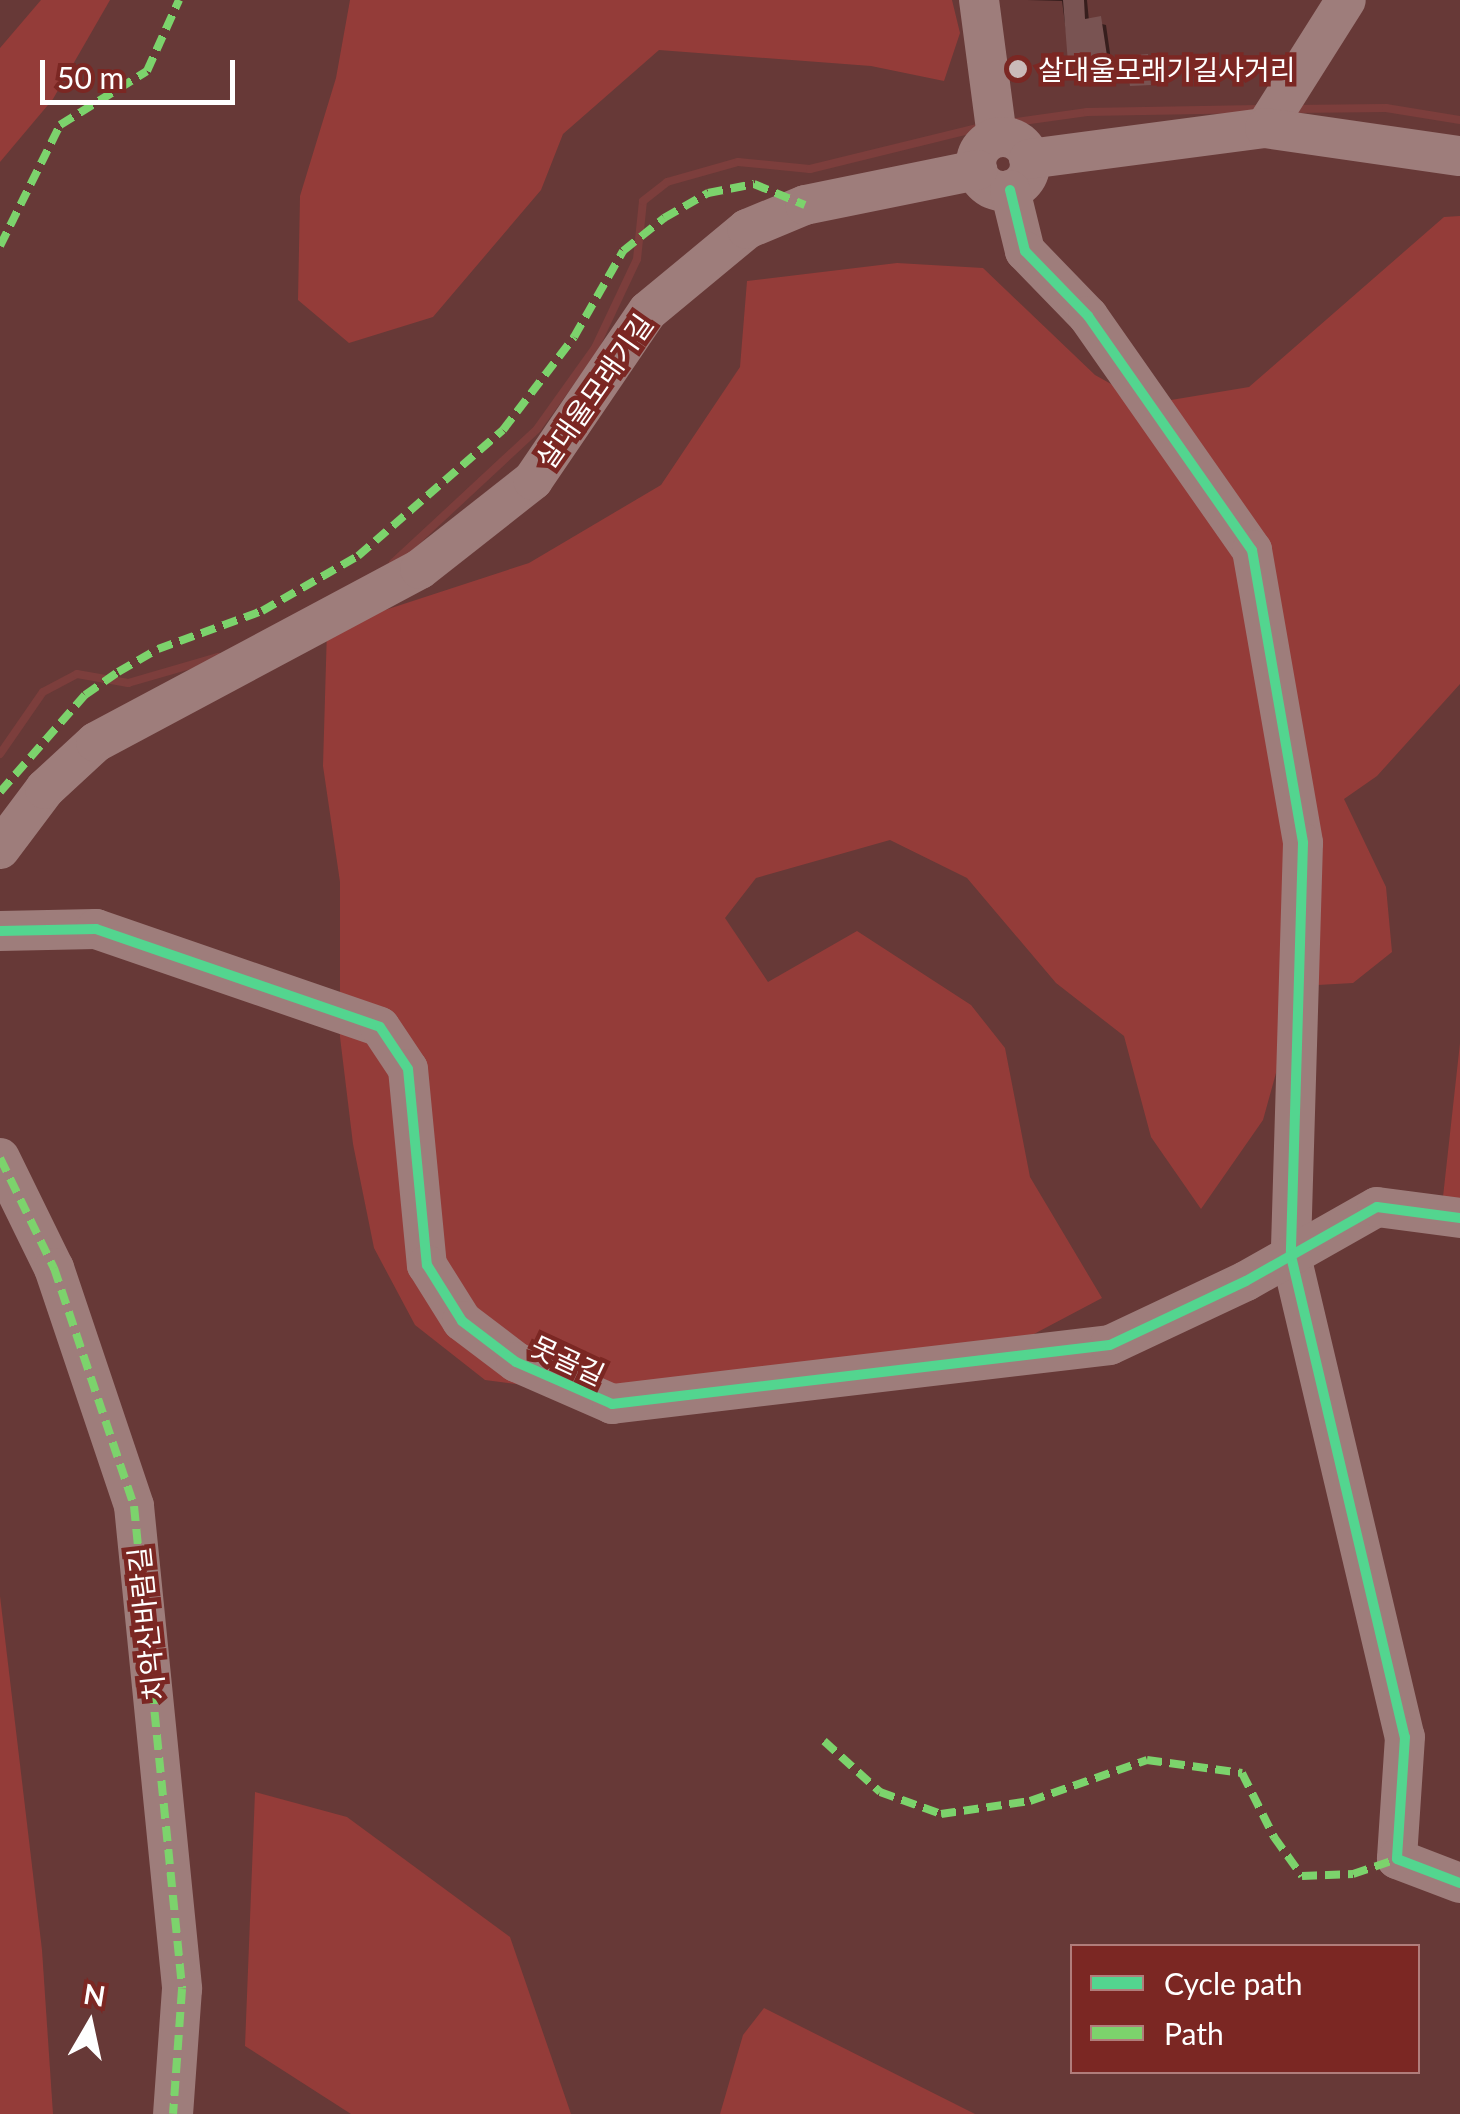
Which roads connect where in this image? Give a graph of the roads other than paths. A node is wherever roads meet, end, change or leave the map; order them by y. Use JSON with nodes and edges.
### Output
{"nodes":[{"id":1,"x":979,"y":0,"type":"edge"},
{"id":2,"x":1346,"y":0,"type":"edge"},
{"id":3,"x":1275,"y":112,"type":"junction"},
{"id":4,"x":1000,"y":146,"type":"junction"},
{"id":5,"x":1460,"y":156,"type":"edge"},
{"id":6,"x":0,"y":850,"type":"edge"},
{"id":7,"x":0,"y":931,"type":"edge"},
{"id":8,"x":0,"y":1158,"type":"edge"},
{"id":9,"x":1460,"y":1218,"type":"edge"},
{"id":10,"x":1291,"y":1256,"type":"junction"},
{"id":11,"x":1460,"y":1883,"type":"edge"},
{"id":12,"x":173,"y":2114,"type":"edge"}],
"edges":[{"from":1,"to":4,"type":"street"},
{"from":2,"to":3,"type":"street"},
{"from":3,"to":4,"type":"street","name":"살대울모래기길"},
{"from":3,"to":5,"type":"street","name":"살대울모래기길"},
{"from":4,"to":6,"type":"street","name":"살대울모래기길"},
{"from":4,"to":10,"type":"street"},
{"from":7,"to":10,"type":"street","name":"못골길"},
{"from":8,"to":12,"type":"street","name":"치악산바람길"},
{"from":9,"to":10,"type":"street","name":"못골길"},
{"from":10,"to":11,"type":"street"}]}
